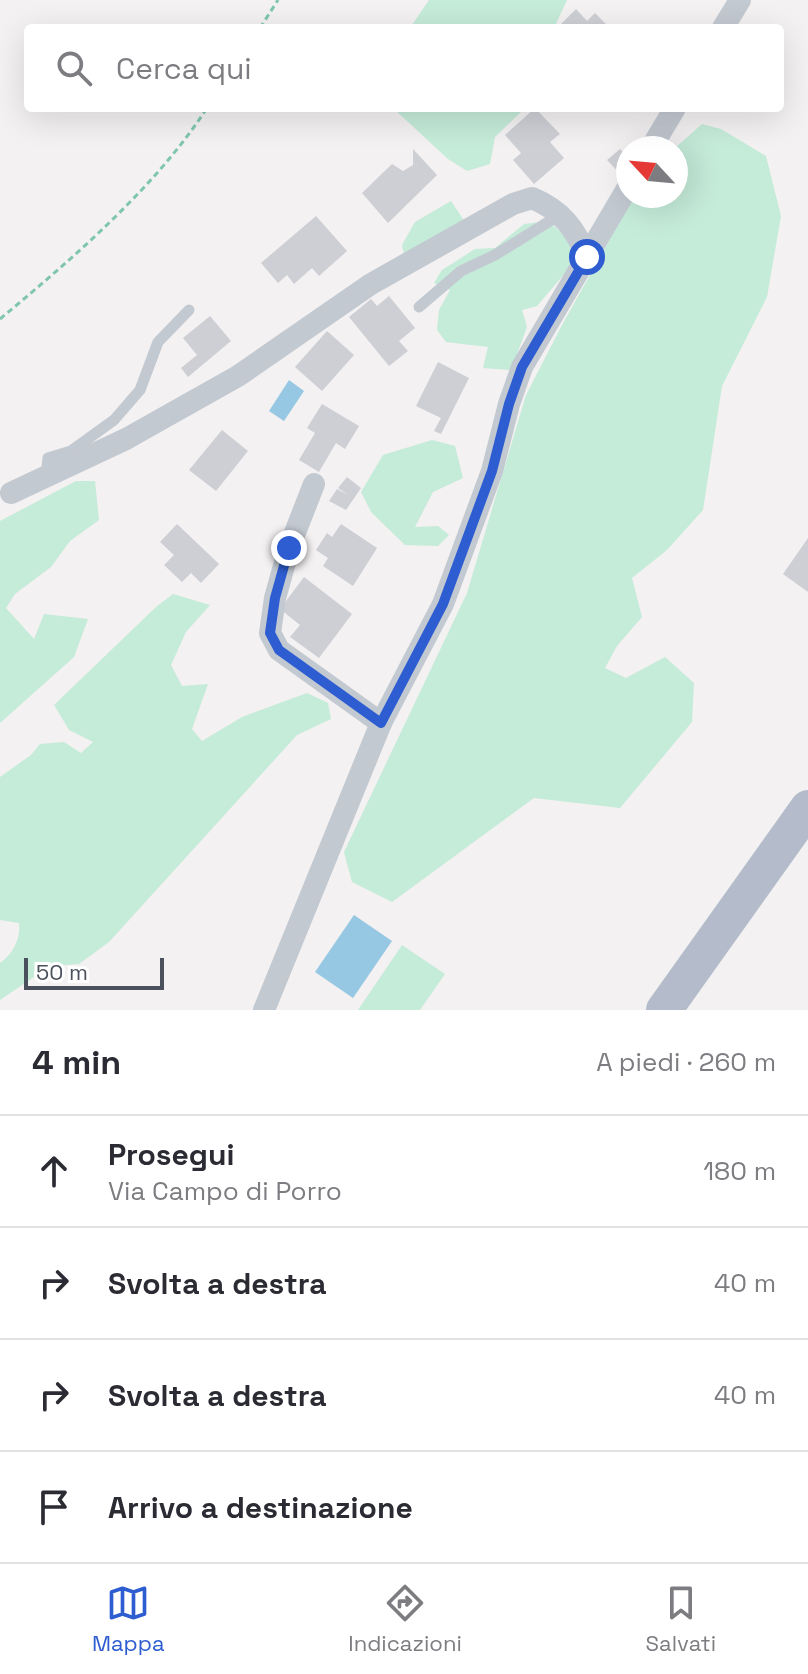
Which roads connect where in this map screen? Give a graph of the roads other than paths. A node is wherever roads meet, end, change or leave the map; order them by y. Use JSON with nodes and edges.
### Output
{"nodes":[{"id":1,"x":740,"y":0,"type":"edge"},
{"id":2,"x":725,"y":24,"type":"edge"},
{"id":3,"x":673,"y":112,"type":"edge"},
{"id":4,"x":658,"y":136,"type":"edge"},
{"id":5,"x":616,"y":207,"type":"edge"},
{"id":6,"x":561,"y":214,"type":"junction"},
{"id":7,"x":587,"y":257,"type":"junction"},
{"id":8,"x":419,"y":307,"type":"dead end"},
{"id":9,"x":189,"y":310,"type":"dead end"},
{"id":10,"x":46,"y":476,"type":"junction"},
{"id":11,"x":314,"y":484,"type":"dead end"},
{"id":12,"x":11,"y":493,"type":"dead end"},
{"id":13,"x":381,"y":723,"type":"junction"},
{"id":14,"x":808,"y":808,"type":"edge"},
{"id":15,"x":264,"y":1010,"type":"edge"},
{"id":16,"x":664,"y":1010,"type":"edge"}],
"edges":[{"from":1,"to":2,"type":"street"},
{"from":3,"to":4,"type":"street"},
{"from":5,"to":7,"type":"street"},
{"from":6,"to":7,"type":"street"},
{"from":6,"to":8,"type":"lane"},
{"from":6,"to":10,"type":"street"},
{"from":7,"to":13,"type":"street"},
{"from":9,"to":10,"type":"lane"},
{"from":10,"to":12,"type":"street"},
{"from":11,"to":13,"type":"street"},
{"from":13,"to":15,"type":"street"},
{"from":14,"to":16,"type":"main road"}]}
